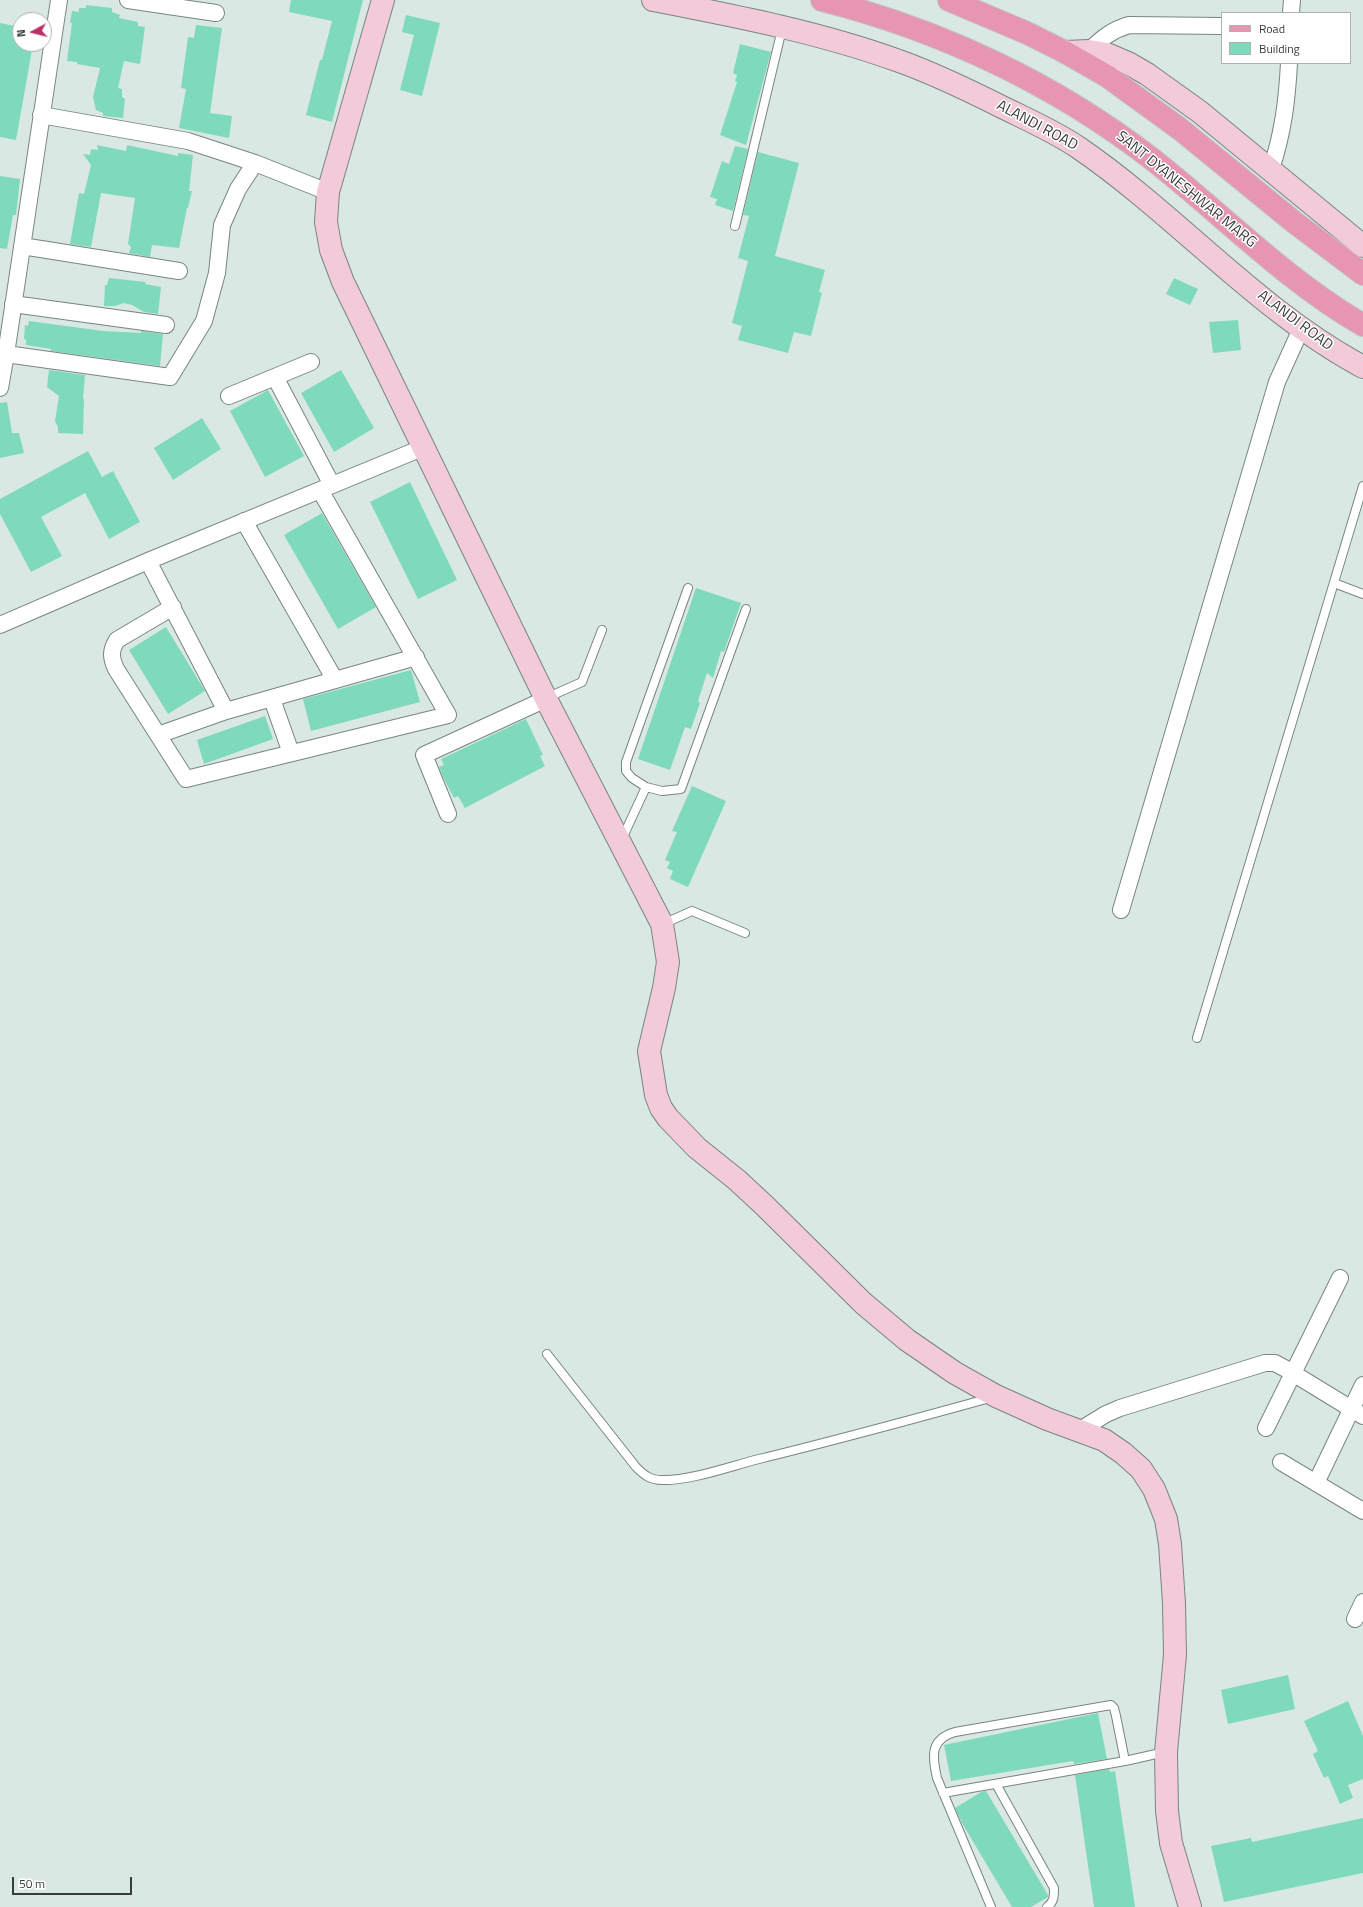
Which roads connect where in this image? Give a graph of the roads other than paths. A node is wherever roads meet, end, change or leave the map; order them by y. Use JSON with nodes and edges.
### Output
{"nodes":[{"id":1,"x":59,"y":0,"type":"edge"},
{"id":2,"x":128,"y":0,"type":"edge"},
{"id":3,"x":383,"y":0,"type":"edge"},
{"id":4,"x":653,"y":0,"type":"edge"},
{"id":5,"x":822,"y":0,"type":"edge"},
{"id":6,"x":949,"y":0,"type":"edge"},
{"id":7,"x":1292,"y":0,"type":"edge"},
{"id":8,"x":1292,"y":12,"type":"edge"},
{"id":9,"x":216,"y":13,"type":"dead end"},
{"id":10,"x":1221,"y":26,"type":"edge"},
{"id":11,"x":782,"y":27,"type":"junction"},
{"id":12,"x":1089,"y":51,"type":"junction"},
{"id":13,"x":1065,"y":52,"type":"junction"},
{"id":14,"x":1289,"y":64,"type":"edge"},
{"id":15,"x":41,"y":115,"type":"junction"},
{"id":16,"x":256,"y":163,"type":"junction"},
{"id":17,"x":1271,"y":169,"type":"junction"},
{"id":18,"x":328,"y":192,"type":"junction"},
{"id":19,"x":734,"y":226,"type":"dead end"},
{"id":20,"x":22,"y":246,"type":"junction"},
{"id":21,"x":1363,"y":246,"type":"edge"},
{"id":22,"x":179,"y":271,"type":"dead end"},
{"id":23,"x":1363,"y":274,"type":"edge"},
{"id":24,"x":14,"y":304,"type":"junction"},
{"id":25,"x":166,"y":325,"type":"dead end"},
{"id":26,"x":1363,"y":325,"type":"edge"},
{"id":27,"x":1301,"y":329,"type":"junction"},
{"id":28,"x":6,"y":354,"type":"junction"},
{"id":29,"x":310,"y":362,"type":"dead end"},
{"id":30,"x":1363,"y":367,"type":"edge"},
{"id":31,"x":275,"y":377,"type":"junction"},
{"id":32,"x":0,"y":388,"type":"edge"},
{"id":33,"x":229,"y":396,"type":"dead end"},
{"id":34,"x":422,"y":448,"type":"junction"},
{"id":35,"x":1363,"y":486,"type":"edge"},
{"id":36,"x":326,"y":487,"type":"junction"},
{"id":37,"x":244,"y":521,"type":"junction"},
{"id":38,"x":148,"y":561,"type":"junction"},
{"id":39,"x":1334,"y":583,"type":"junction"},
{"id":40,"x":688,"y":588,"type":"dead end"},
{"id":41,"x":1363,"y":594,"type":"edge"},
{"id":42,"x":173,"y":607,"type":"junction"},
{"id":43,"x":746,"y":609,"type":"dead end"},
{"id":44,"x":0,"y":624,"type":"edge"},
{"id":45,"x":602,"y":630,"type":"dead end"},
{"id":46,"x":416,"y":656,"type":"junction"},
{"id":47,"x":335,"y":680,"type":"junction"},
{"id":48,"x":546,"y":698,"type":"junction"},
{"id":49,"x":272,"y":699,"type":"junction"},
{"id":50,"x":226,"y":711,"type":"junction"},
{"id":51,"x":158,"y":735,"type":"junction"},
{"id":52,"x":291,"y":753,"type":"junction"},
{"id":53,"x":646,"y":787,"type":"junction"},
{"id":54,"x":448,"y":814,"type":"dead end"},
{"id":55,"x":620,"y":845,"type":"junction"},
{"id":56,"x":1121,"y":910,"type":"dead end"},
{"id":57,"x":662,"y":924,"type":"junction"},
{"id":58,"x":745,"y":933,"type":"dead end"},
{"id":59,"x":1197,"y":1038,"type":"dead end"},
{"id":60,"x":1340,"y":1278,"type":"dead end"},
{"id":61,"x":547,"y":1354,"type":"dead end"},
{"id":62,"x":1293,"y":1373,"type":"junction"},
{"id":63,"x":1363,"y":1385,"type":"edge"},
{"id":64,"x":996,"y":1396,"type":"junction"},
{"id":65,"x":1357,"y":1413,"type":"edge"},
{"id":66,"x":1266,"y":1428,"type":"dead end"},
{"id":67,"x":1080,"y":1430,"type":"junction"},
{"id":68,"x":1281,"y":1462,"type":"dead end"},
{"id":69,"x":1316,"y":1483,"type":"junction"},
{"id":70,"x":1363,"y":1511,"type":"edge"},
{"id":71,"x":1363,"y":1602,"type":"edge"},
{"id":72,"x":1355,"y":1619,"type":"dead end"},
{"id":73,"x":1166,"y":1752,"type":"junction"},
{"id":74,"x":1126,"y":1761,"type":"junction"},
{"id":75,"x":996,"y":1784,"type":"junction"},
{"id":76,"x":944,"y":1793,"type":"junction"},
{"id":77,"x":991,"y":1907,"type":"edge"},
{"id":78,"x":1047,"y":1907,"type":"edge"},
{"id":79,"x":1190,"y":1907,"type":"edge"}],
"edges":[{"from":1,"to":15,"type":"street"},
{"from":2,"to":9,"type":"street"},
{"from":3,"to":18,"type":"street"},
{"from":4,"to":11,"type":"street","name":"ALANDI ROAD"},
{"from":5,"to":26,"type":"main road","name":"SANT DYANESHWAR MARG"},
{"from":6,"to":13,"type":"main road"},
{"from":7,"to":8,"type":"street"},
{"from":10,"to":12,"type":"street"},
{"from":11,"to":19,"type":"lane"},
{"from":11,"to":27,"type":"street","name":"ALANDI ROAD"},
{"from":12,"to":13,"type":"street"},
{"from":12,"to":17,"type":"street"},
{"from":13,"to":23,"type":"main road"},
{"from":14,"to":17,"type":"street"},
{"from":15,"to":16,"type":"street"},
{"from":15,"to":20,"type":"street"},
{"from":16,"to":18,"type":"street"},
{"from":16,"to":28,"type":"street"},
{"from":17,"to":21,"type":"street"},
{"from":18,"to":34,"type":"street"},
{"from":20,"to":22,"type":"street"},
{"from":20,"to":24,"type":"street"},
{"from":24,"to":25,"type":"street"},
{"from":24,"to":28,"type":"street"},
{"from":27,"to":30,"type":"street","name":"ALANDI ROAD"},
{"from":27,"to":56,"type":"street"},
{"from":28,"to":32,"type":"street"},
{"from":29,"to":31,"type":"street"},
{"from":31,"to":33,"type":"street"},
{"from":31,"to":36,"type":"street"},
{"from":34,"to":36,"type":"street"},
{"from":34,"to":48,"type":"street"},
{"from":35,"to":39,"type":"lane"},
{"from":36,"to":37,"type":"street"},
{"from":36,"to":46,"type":"street"},
{"from":37,"to":38,"type":"street"},
{"from":37,"to":47,"type":"street"},
{"from":38,"to":42,"type":"street"},
{"from":38,"to":44,"type":"street"},
{"from":39,"to":41,"type":"lane"},
{"from":39,"to":59,"type":"lane"},
{"from":40,"to":53,"type":"lane"},
{"from":42,"to":50,"type":"street"},
{"from":42,"to":51,"type":"street"},
{"from":43,"to":53,"type":"lane"},
{"from":45,"to":48,"type":"lane"},
{"from":46,"to":47,"type":"street"},
{"from":46,"to":52,"type":"street"},
{"from":47,"to":49,"type":"street"},
{"from":48,"to":54,"type":"street"},
{"from":48,"to":55,"type":"street"},
{"from":49,"to":50,"type":"street"},
{"from":49,"to":52,"type":"street"},
{"from":50,"to":51,"type":"street"},
{"from":51,"to":52,"type":"street"},
{"from":53,"to":55,"type":"lane"},
{"from":55,"to":57,"type":"street"},
{"from":57,"to":58,"type":"lane"},
{"from":57,"to":64,"type":"street"},
{"from":60,"to":62,"type":"street"},
{"from":61,"to":64,"type":"lane"},
{"from":62,"to":65,"type":"street"},
{"from":62,"to":66,"type":"street"},
{"from":62,"to":67,"type":"street"},
{"from":63,"to":65,"type":"street"},
{"from":64,"to":67,"type":"street"},
{"from":65,"to":69,"type":"street"},
{"from":67,"to":73,"type":"street"},
{"from":68,"to":69,"type":"street"},
{"from":69,"to":70,"type":"street"},
{"from":71,"to":72,"type":"street"},
{"from":73,"to":74,"type":"lane"},
{"from":73,"to":79,"type":"street"},
{"from":74,"to":75,"type":"lane"},
{"from":74,"to":76,"type":"lane"},
{"from":75,"to":76,"type":"lane"},
{"from":75,"to":78,"type":"lane"},
{"from":76,"to":77,"type":"lane"}]}
